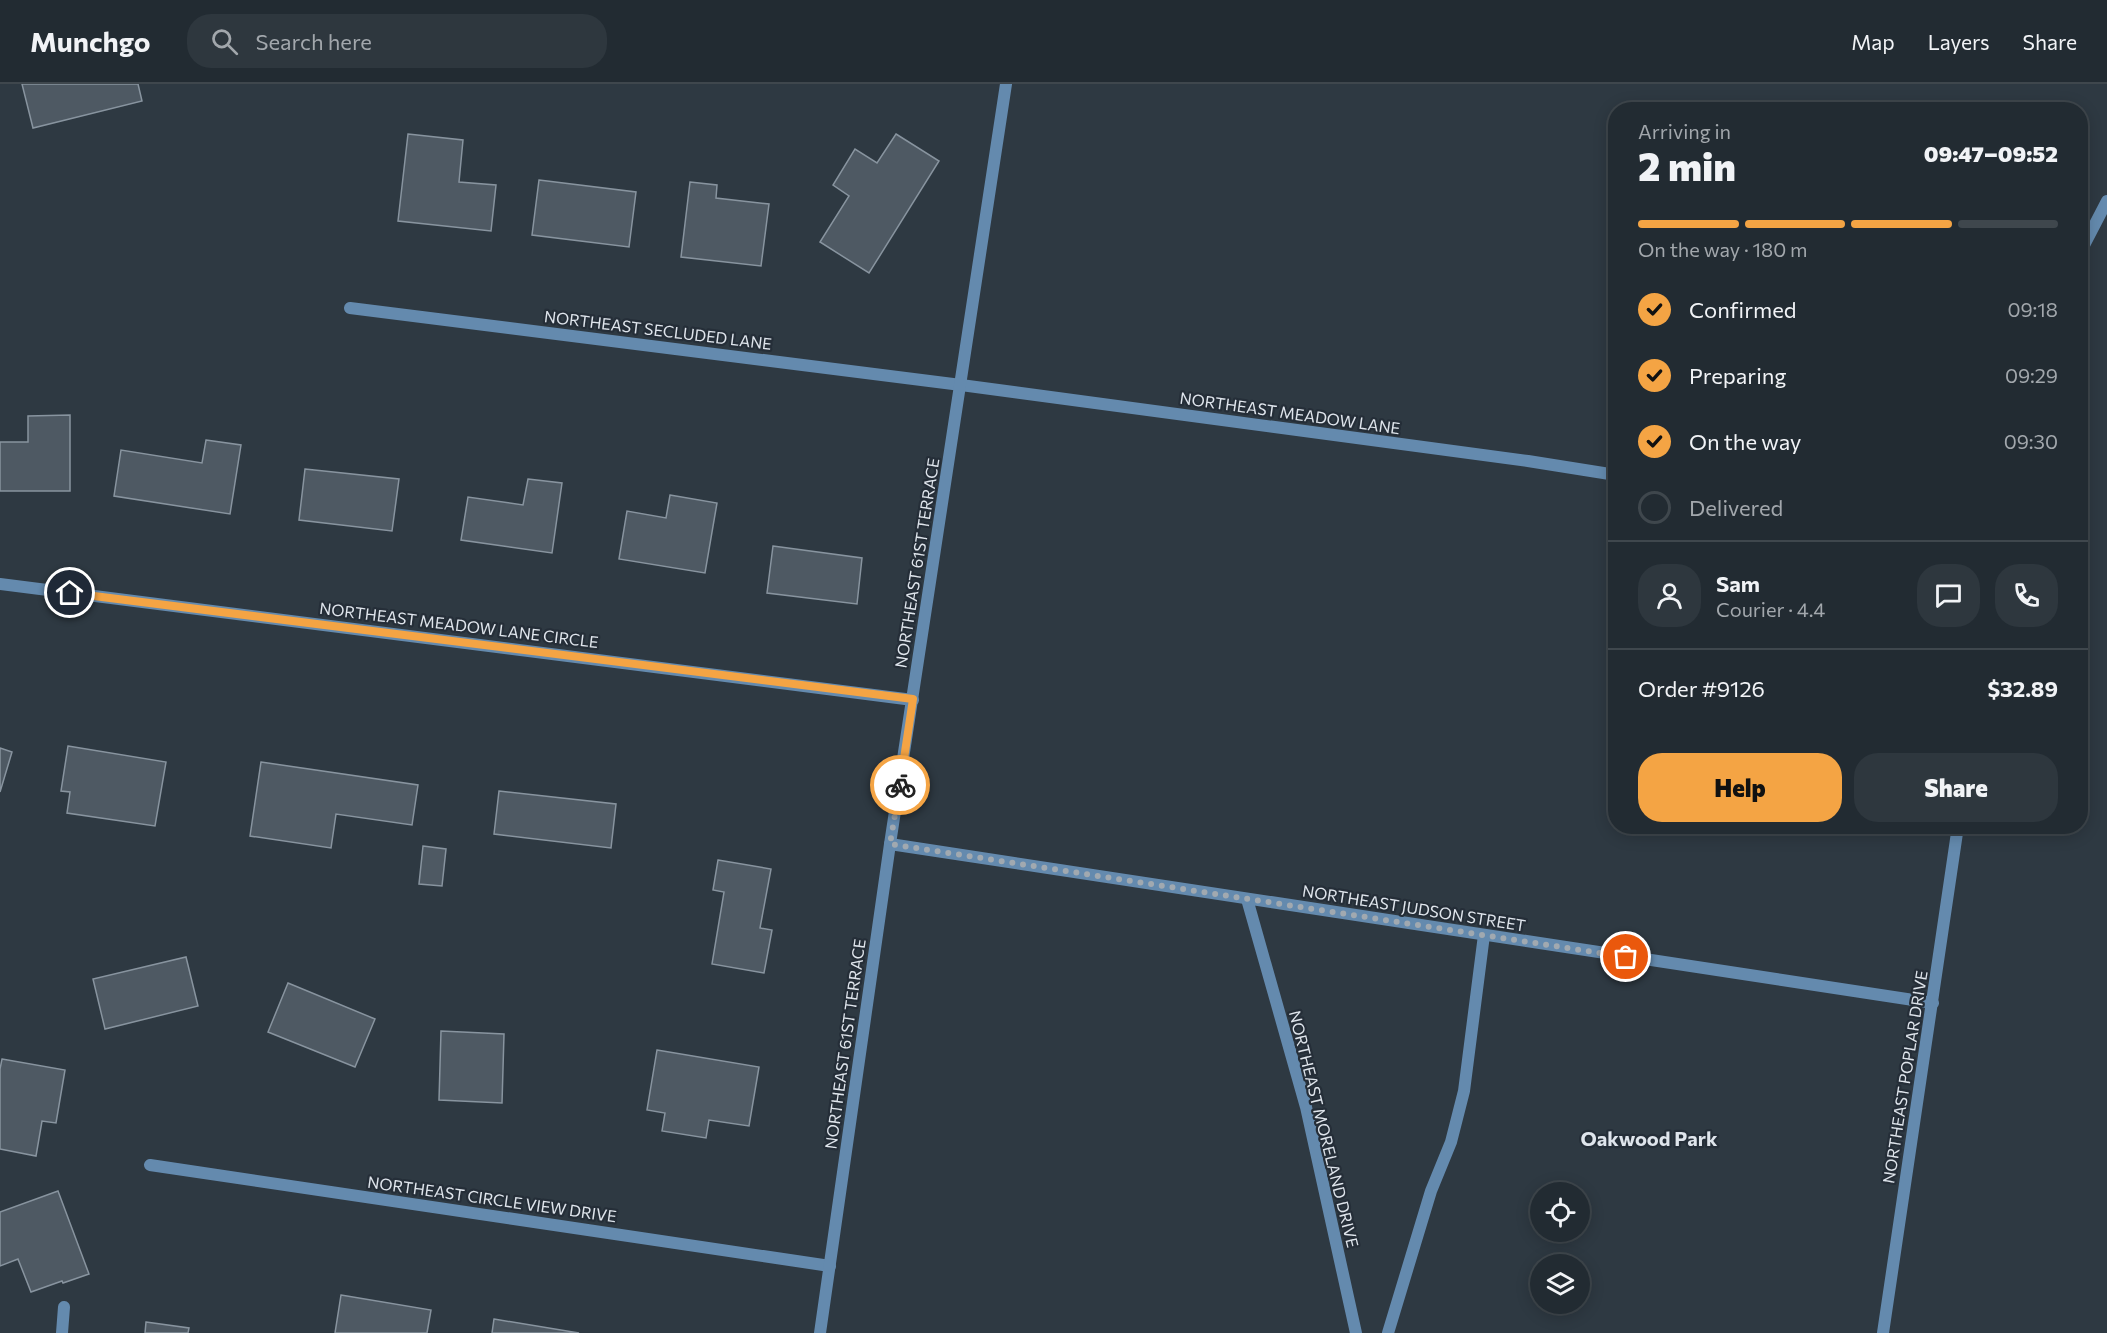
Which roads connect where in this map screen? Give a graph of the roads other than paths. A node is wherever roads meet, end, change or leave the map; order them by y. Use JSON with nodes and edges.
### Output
{"nodes":[{"id":1,"x":1006,"y":84,"type":"edge"},
{"id":2,"x":2107,"y":201,"type":"edge"},
{"id":3,"x":2088,"y":237,"type":"edge"},
{"id":4,"x":350,"y":308,"type":"dead end"},
{"id":5,"x":961,"y":385,"type":"junction"},
{"id":6,"x":1608,"y":474,"type":"edge"},
{"id":7,"x":0,"y":584,"type":"edge"},
{"id":8,"x":913,"y":699,"type":"junction"},
{"id":9,"x":1957,"y":834,"type":"edge"},
{"id":10,"x":890,"y":844,"type":"junction"},
{"id":11,"x":1247,"y":898,"type":"junction"},
{"id":12,"x":1484,"y":935,"type":"junction"},
{"id":13,"x":1933,"y":1003,"type":"junction"},
{"id":14,"x":150,"y":1165,"type":"dead end"},
{"id":15,"x":830,"y":1266,"type":"junction"},
{"id":16,"x":64,"y":1308,"type":"dead end"},
{"id":17,"x":62,"y":1333,"type":"edge"},
{"id":18,"x":820,"y":1333,"type":"edge"},
{"id":19,"x":1356,"y":1333,"type":"edge"},
{"id":20,"x":1388,"y":1333,"type":"edge"},
{"id":21,"x":1883,"y":1333,"type":"edge"}],
"edges":[{"from":1,"to":5,"type":"street","name":"NORTHEAST 61ST TERRACE"},
{"from":2,"to":3,"type":"street"},
{"from":4,"to":5,"type":"street","name":"NORTHEAST SECLUDED LANE"},
{"from":5,"to":6,"type":"street","name":"NORTHEAST MEADOW LANE"},
{"from":5,"to":8,"type":"street","name":"NORTHEAST 61ST TERRACE"},
{"from":7,"to":8,"type":"street","name":"NORTHEAST MEADOW LANE CIRCLE"},
{"from":8,"to":10,"type":"street","name":"NORTHEAST 61ST TERRACE"},
{"from":9,"to":13,"type":"street","name":"NORTHEAST POPLAR DRIVE"},
{"from":10,"to":11,"type":"street","name":"NORTHEAST JUDSON STREET"},
{"from":10,"to":15,"type":"street","name":"NORTHEAST 61ST TERRACE"},
{"from":11,"to":12,"type":"street","name":"NORTHEAST JUDSON STREET"},
{"from":11,"to":19,"type":"street","name":"NORTHEAST MORELAND DRIVE"},
{"from":12,"to":13,"type":"street","name":"NORTHEAST JUDSON STREET"},
{"from":12,"to":20,"type":"street"},
{"from":13,"to":21,"type":"street","name":"NORTHEAST POPLAR DRIVE"},
{"from":14,"to":15,"type":"street","name":"NORTHEAST CIRCLE VIEW DRIVE"},
{"from":15,"to":18,"type":"street","name":"NORTHEAST 61ST TERRACE"},
{"from":16,"to":17,"type":"street"}]}
